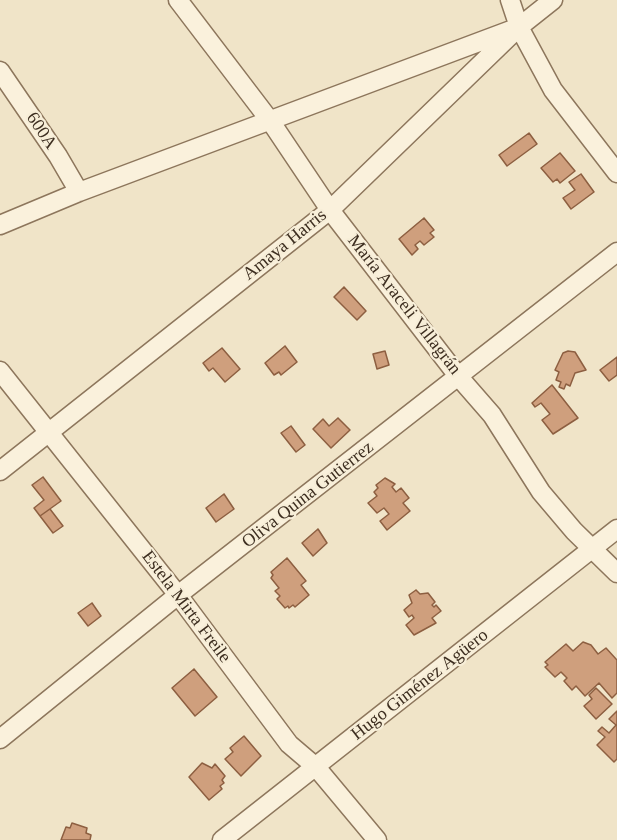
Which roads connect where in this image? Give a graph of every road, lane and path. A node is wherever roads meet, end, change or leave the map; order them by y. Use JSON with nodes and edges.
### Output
{"nodes":[{"id":1,"x":178,"y":0,"type":"edge"},
{"id":2,"x":510,"y":0,"type":"edge"},
{"id":3,"x":553,"y":0,"type":"edge"},
{"id":4,"x":519,"y":27,"type":"junction"},
{"id":5,"x":0,"y":71,"type":"edge"},
{"id":6,"x":271,"y":122,"type":"junction"},
{"id":7,"x":617,"y":173,"type":"edge"},
{"id":8,"x":79,"y":192,"type":"junction"},
{"id":9,"x":330,"y":210,"type":"junction"},
{"id":10,"x":0,"y":225,"type":"edge"},
{"id":11,"x":617,"y":252,"type":"edge"},
{"id":12,"x":0,"y":371,"type":"edge"},
{"id":13,"x":458,"y":376,"type":"junction"},
{"id":14,"x":50,"y":433,"type":"junction"},
{"id":15,"x":0,"y":471,"type":"edge"},
{"id":16,"x":617,"y":529,"type":"edge"},
{"id":17,"x":592,"y":548,"type":"junction"},
{"id":18,"x":617,"y":573,"type":"edge"},
{"id":19,"x":178,"y":595,"type":"junction"},
{"id":20,"x":0,"y":739,"type":"edge"},
{"id":21,"x":316,"y":767,"type":"junction"},
{"id":22,"x":222,"y":840,"type":"edge"},
{"id":23,"x":377,"y":840,"type":"edge"}],
"edges":[{"from":1,"to":6,"type":"street","name":"María Araceli Villagrán"},
{"from":2,"to":4,"type":"street"},
{"from":3,"to":4,"type":"street","name":"Amaya Harris"},
{"from":4,"to":6,"type":"street"},
{"from":4,"to":7,"type":"street"},
{"from":4,"to":9,"type":"street","name":"Amaya Harris"},
{"from":5,"to":8,"type":"street","name":"600A"},
{"from":6,"to":8,"type":"street"},
{"from":6,"to":9,"type":"street","name":"María Araceli Villagrán"},
{"from":8,"to":10,"type":"street"},
{"from":9,"to":13,"type":"street","name":"María Araceli Villagrán"},
{"from":9,"to":14,"type":"street","name":"Amaya Harris"},
{"from":11,"to":13,"type":"street","name":"Oliva Quina Gutierrez"},
{"from":12,"to":14,"type":"street","name":"Estela Mirta Freile"},
{"from":13,"to":17,"type":"street","name":"María Araceli Villagrán"},
{"from":13,"to":19,"type":"street","name":"Oliva Quina Gutierrez"},
{"from":14,"to":15,"type":"street","name":"Amaya Harris"},
{"from":14,"to":19,"type":"street","name":"Estela Mirta Freile"},
{"from":16,"to":17,"type":"street","name":"Hugo Giménez Agüero"},
{"from":17,"to":18,"type":"street","name":"María Araceli Villagrán"},
{"from":17,"to":21,"type":"street","name":"Hugo Giménez Agüero"},
{"from":19,"to":20,"type":"street","name":"Oliva Quina Gutierrez"},
{"from":19,"to":21,"type":"street","name":"Estela Mirta Freile"},
{"from":21,"to":22,"type":"street","name":"Hugo Giménez Agüero"},
{"from":21,"to":23,"type":"street","name":"Estela Mirta Freile"}]}
